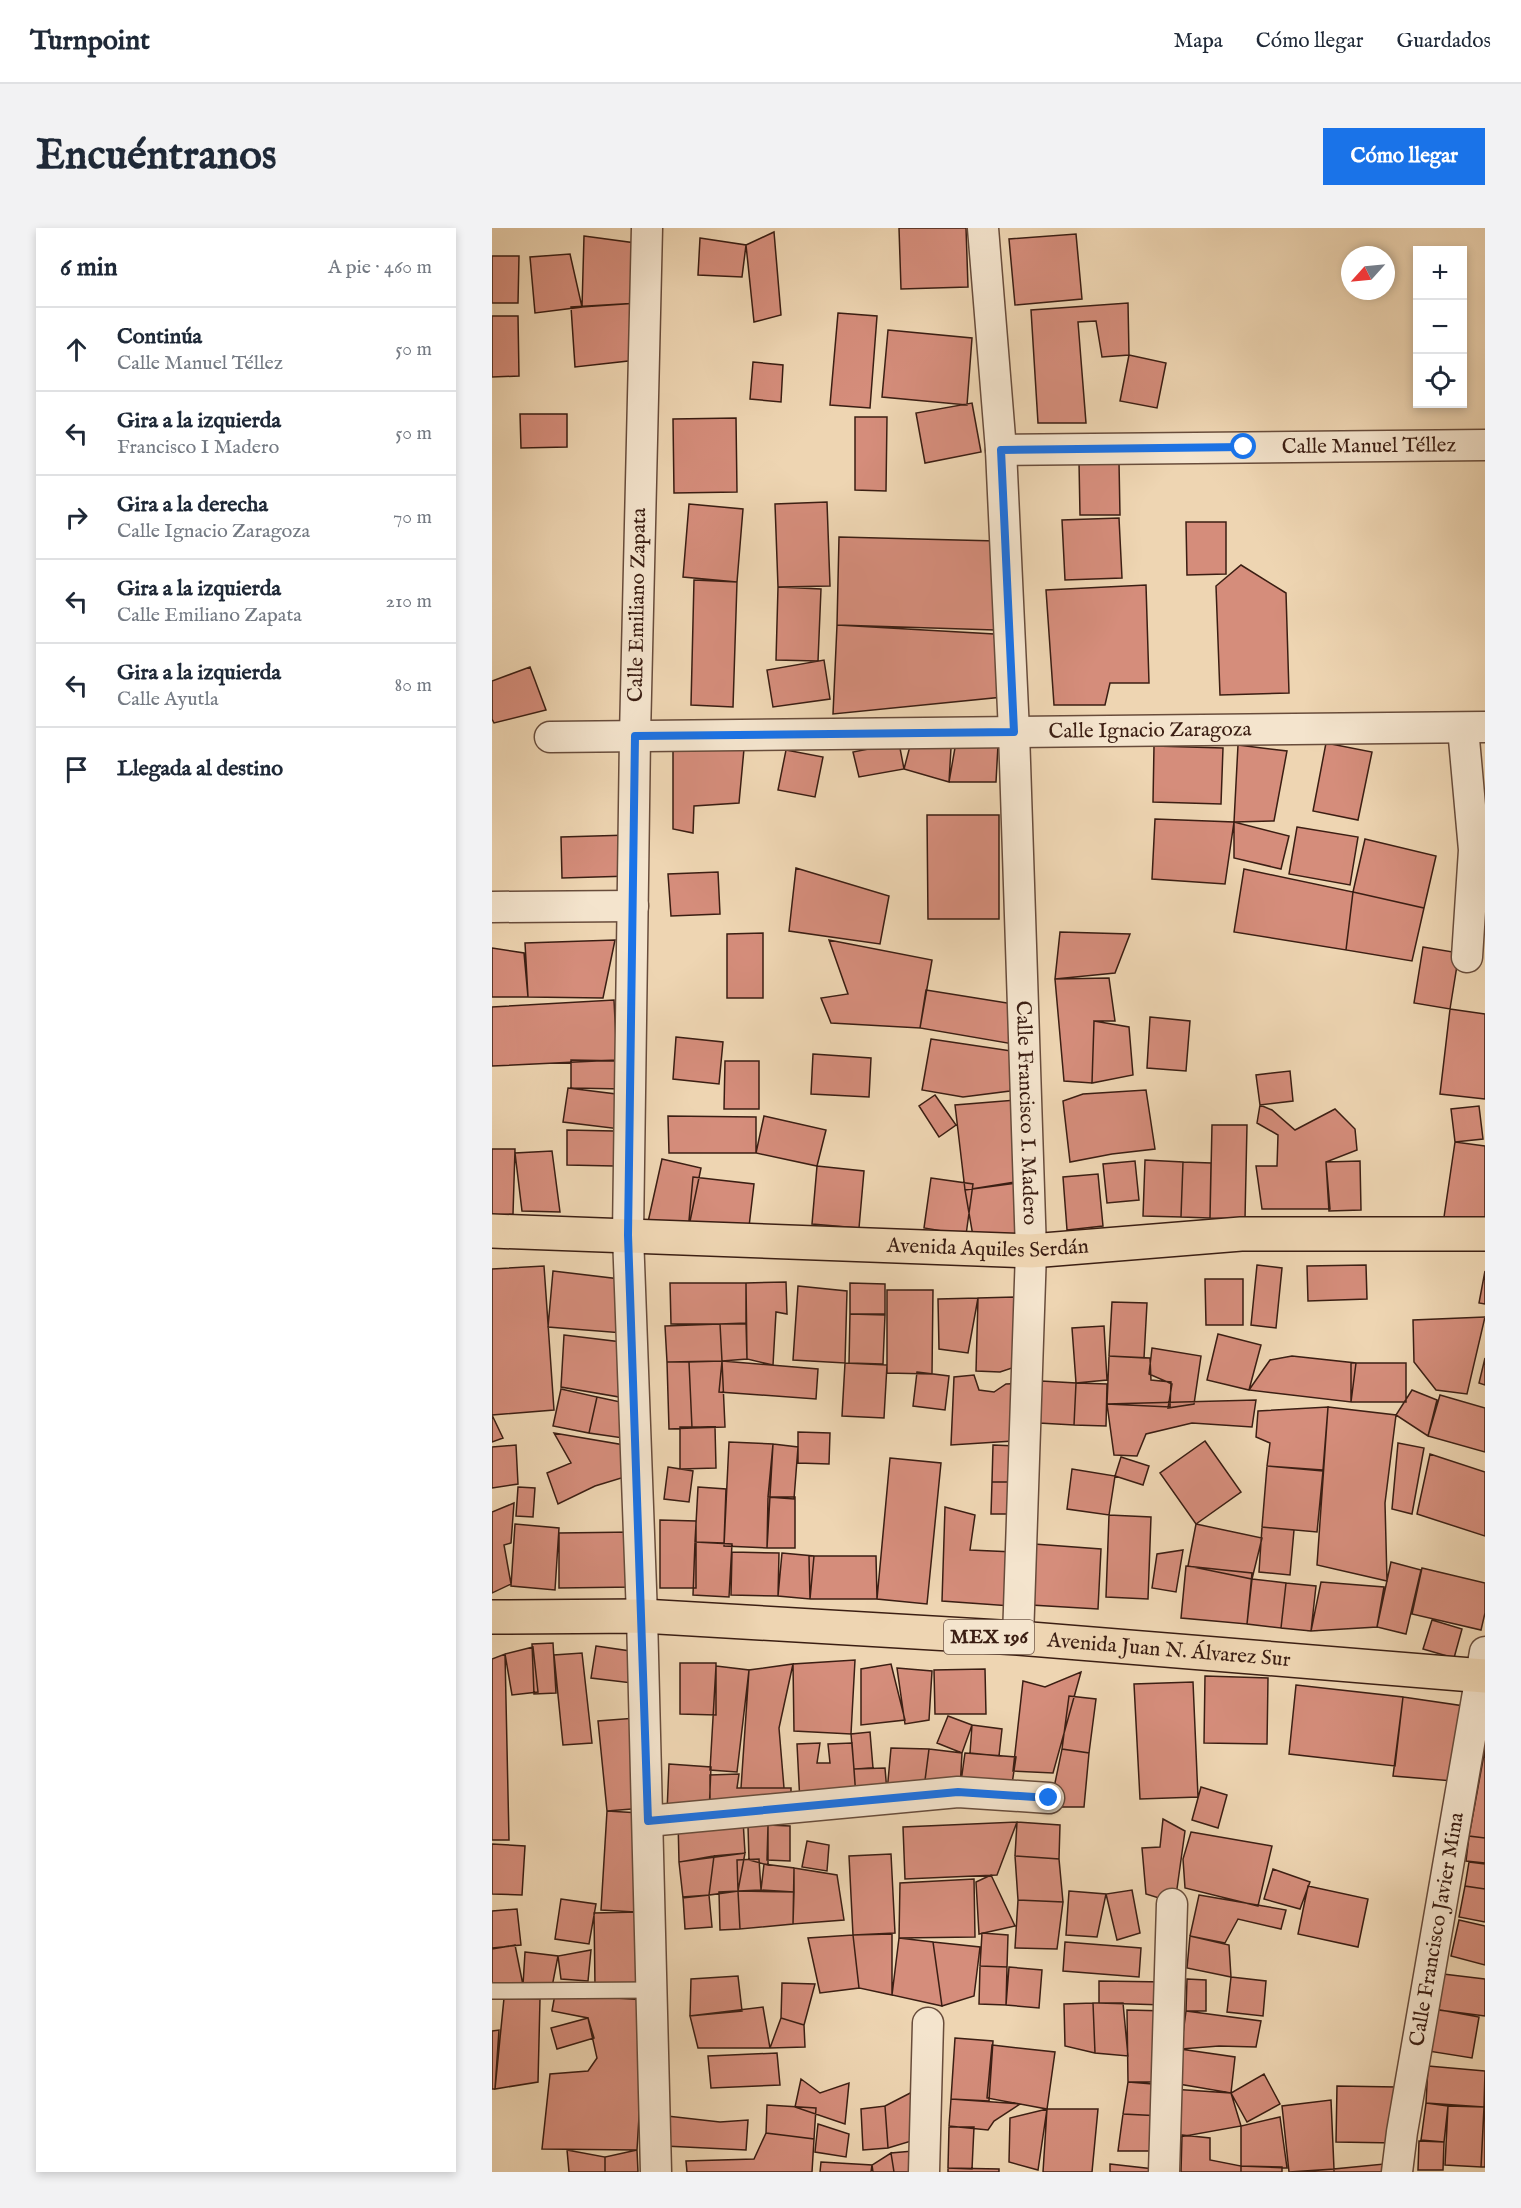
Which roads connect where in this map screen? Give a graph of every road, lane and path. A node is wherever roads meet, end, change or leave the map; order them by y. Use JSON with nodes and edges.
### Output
{"nodes":[{"id":1,"x":647,"y":228,"type":"edge"},
{"id":2,"x":983,"y":228,"type":"edge"},
{"id":3,"x":1485,"y":445,"type":"edge"},
{"id":4,"x":1001,"y":450,"type":"junction"},
{"id":5,"x":1474,"y":728,"type":"edge"},
{"id":6,"x":1014,"y":732,"type":"junction"},
{"id":7,"x":635,"y":736,"type":"junction"},
{"id":8,"x":550,"y":737,"type":"dead end"},
{"id":9,"x":633,"y":906,"type":"junction"},
{"id":10,"x":492,"y":907,"type":"edge"},
{"id":11,"x":1467,"y":957,"type":"dead end"},
{"id":12,"x":492,"y":1231,"type":"edge"},
{"id":13,"x":1485,"y":1234,"type":"edge"},
{"id":14,"x":628,"y":1235,"type":"junction"},
{"id":15,"x":1031,"y":1251,"type":"junction"},
{"id":16,"x":642,"y":1616,"type":"junction"},
{"id":17,"x":492,"y":1617,"type":"edge"},
{"id":18,"x":1018,"y":1638,"type":"junction"},
{"id":19,"x":1483,"y":1668,"type":"edge"},
{"id":20,"x":1049,"y":1798,"type":"dead end"},
{"id":21,"x":648,"y":1821,"type":"junction"},
{"id":22,"x":1172,"y":1904,"type":"dead end"},
{"id":23,"x":492,"y":1990,"type":"edge"},
{"id":24,"x":653,"y":1990,"type":"junction"},
{"id":25,"x":928,"y":2024,"type":"dead end"},
{"id":26,"x":656,"y":2172,"type":"edge"},
{"id":27,"x":924,"y":2172,"type":"edge"},
{"id":28,"x":1164,"y":2172,"type":"edge"},
{"id":29,"x":1397,"y":2172,"type":"edge"}],
"edges":[{"from":1,"to":7,"type":"street","name":"Calle Emiliano Zapata"},
{"from":2,"to":4,"type":"street","name":"Calle Francisco I. Madero"},
{"from":3,"to":4,"type":"street","name":"Calle Manuel Téllez"},
{"from":4,"to":6,"type":"street","name":"Calle Francisco I. Madero"},
{"from":5,"to":6,"type":"street","name":"Calle Ignacio Zaragoza"},
{"from":5,"to":11,"type":"street"},
{"from":6,"to":7,"type":"street","name":"Calle Ignacio Zaragoza"},
{"from":6,"to":15,"type":"street","name":"Calle Francisco I. Madero"},
{"from":7,"to":8,"type":"street","name":"Calle Ignacio Zaragoza"},
{"from":7,"to":9,"type":"street","name":"Calle Emiliano Zapata"},
{"from":9,"to":10,"type":"street"},
{"from":9,"to":14,"type":"street","name":"Calle Emiliano Zapata"},
{"from":12,"to":14,"type":"main road","name":"Avenida Aquiles Serdán"},
{"from":13,"to":15,"type":"main road","name":"Avenida Aquiles Serdán"},
{"from":14,"to":15,"type":"main road","name":"Avenida Aquiles Serdán"},
{"from":14,"to":16,"type":"street","name":"Calle Emiliano Zapata"},
{"from":15,"to":18,"type":"street","name":"Calle Francisco I. Madero"},
{"from":16,"to":17,"type":"main road","name":"Avenida Juan N. Álvarez Sur","number":"MEX 196"},
{"from":16,"to":18,"type":"main road","name":"Avenida Juan N. Álvarez Sur","number":"MEX 196"},
{"from":16,"to":21,"type":"street","name":"Calle Emiliano Zapata"},
{"from":18,"to":19,"type":"main road","name":"Avenida Juan N. Álvarez Sur","number":"MEX 196"},
{"from":19,"to":29,"type":"street","name":"Calle Francisco Javier Mina"},
{"from":20,"to":21,"type":"street"},
{"from":21,"to":24,"type":"street","name":"Calle Emiliano Zapata"},
{"from":22,"to":28,"type":"street"},
{"from":23,"to":24,"type":"lane"},
{"from":24,"to":26,"type":"street","name":"Calle Emiliano Zapata"},
{"from":25,"to":27,"type":"street"}]}
